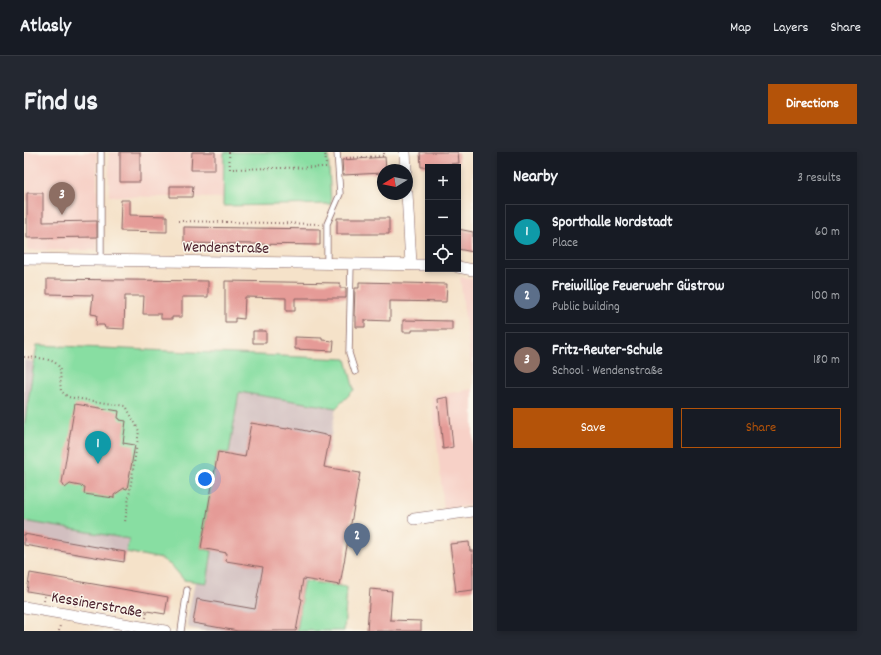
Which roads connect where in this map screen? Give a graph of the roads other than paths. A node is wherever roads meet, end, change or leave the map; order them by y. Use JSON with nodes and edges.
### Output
{"nodes":[{"id":1,"x":101,"y":152,"type":"edge"},
{"id":2,"x":337,"y":152,"type":"edge"},
{"id":3,"x":405,"y":152,"type":"edge"},
{"id":4,"x":406,"y":164,"type":"edge"},
{"id":5,"x":407,"y":200,"type":"edge"},
{"id":6,"x":24,"y":260,"type":"edge"},
{"id":7,"x":101,"y":260,"type":"junction"},
{"id":8,"x":327,"y":263,"type":"junction"},
{"id":9,"x":351,"y":264,"type":"junction"},
{"id":10,"x":411,"y":264,"type":"junction"},
{"id":11,"x":425,"y":265,"type":"edge"},
{"id":12,"x":461,"y":268,"type":"edge"},
{"id":13,"x":473,"y":270,"type":"edge"},
{"id":14,"x":355,"y":372,"type":"dead end"},
{"id":15,"x":473,"y":511,"type":"edge"},
{"id":16,"x":414,"y":519,"type":"dead end"},
{"id":17,"x":187,"y":590,"type":"dead end"},
{"id":18,"x":24,"y":607,"type":"edge"},
{"id":19,"x":165,"y":631,"type":"edge"},
{"id":20,"x":181,"y":631,"type":"edge"}],
"edges":[{"from":1,"to":7,"type":"lane"},
{"from":2,"to":8,"type":"lane"},
{"from":3,"to":4,"type":"street"},
{"from":5,"to":10,"type":"street"},
{"from":6,"to":7,"type":"street","name":"Wendenstraße"},
{"from":7,"to":8,"type":"street","name":"Wendenstraße"},
{"from":8,"to":9,"type":"street","name":"Wendenstraße"},
{"from":9,"to":10,"type":"street","name":"Wendenstraße"},
{"from":9,"to":14,"type":"lane"},
{"from":10,"to":11,"type":"street","name":"Wendenstraße"},
{"from":12,"to":13,"type":"street"},
{"from":15,"to":16,"type":"street"},
{"from":17,"to":20,"type":"lane"},
{"from":18,"to":19,"type":"street","name":"Kessinerstraße"}]}
